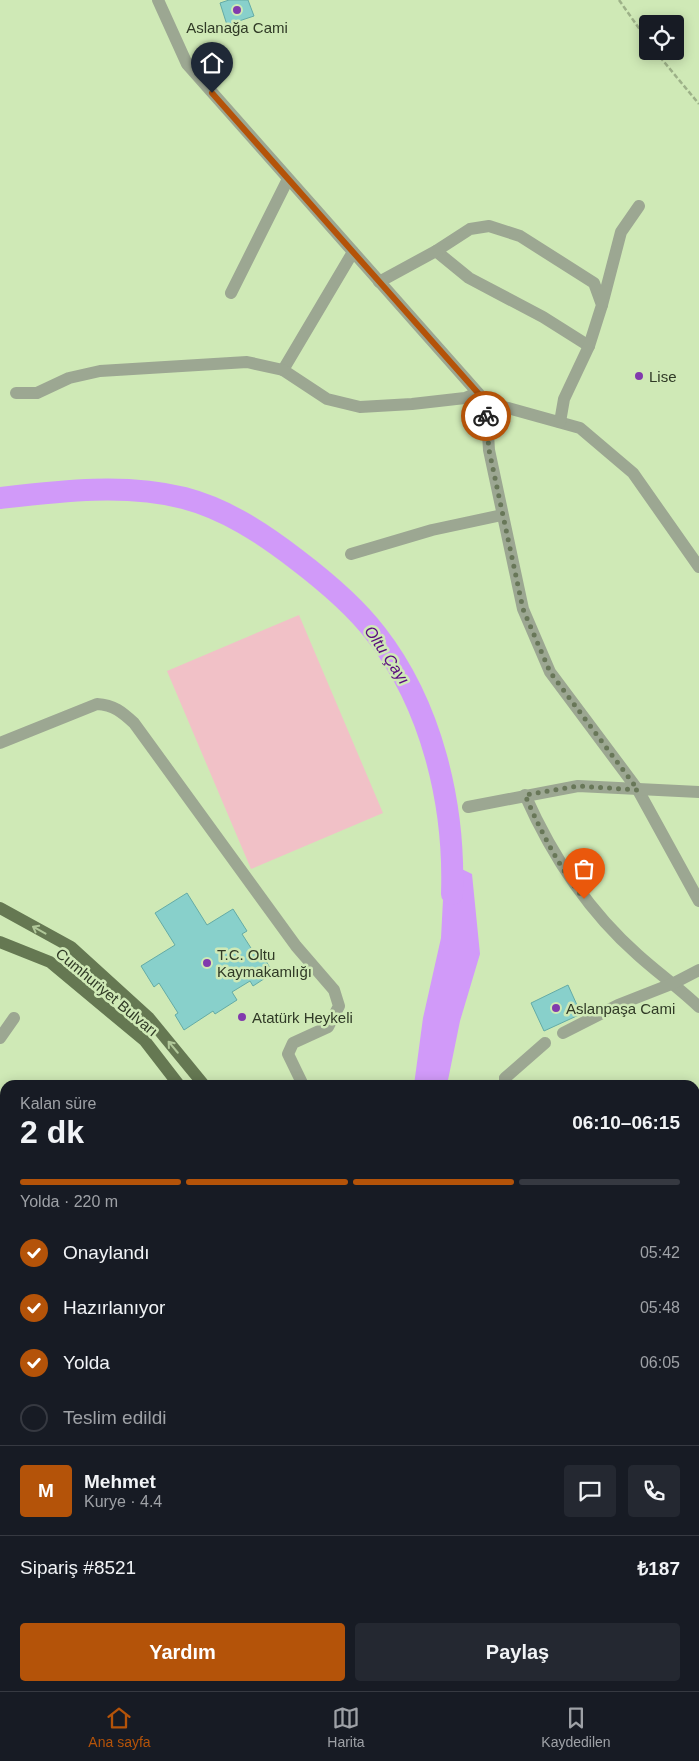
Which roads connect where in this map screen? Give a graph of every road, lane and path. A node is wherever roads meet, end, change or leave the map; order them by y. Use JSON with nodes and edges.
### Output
{"nodes":[{"id":1,"x":158,"y":0,"type":"edge"},
{"id":2,"x":619,"y":0,"type":"edge"},
{"id":3,"x":639,"y":28,"type":"edge"},
{"id":4,"x":662,"y":60,"type":"edge"},
{"id":5,"x":699,"y":104,"type":"edge"},
{"id":6,"x":288,"y":179,"type":"junction"},
{"id":7,"x":638,"y":206,"type":"dead end"},
{"id":8,"x":436,"y":251,"type":"junction"},
{"id":9,"x":353,"y":252,"type":"junction"},
{"id":10,"x":379,"y":282,"type":"junction"},
{"id":11,"x":231,"y":293,"type":"dead end"},
{"id":12,"x":602,"y":305,"type":"junction"},
{"id":13,"x":589,"y":346,"type":"junction"},
{"id":14,"x":283,"y":370,"type":"junction"},
{"id":15,"x":16,"y":393,"type":"dead end"},
{"id":16,"x":481,"y":397,"type":"junction"},
{"id":17,"x":560,"y":422,"type":"junction"},
{"id":18,"x":502,"y":515,"type":"junction"},
{"id":19,"x":351,"y":554,"type":"dead end"},
{"id":20,"x":697,"y":560,"type":"edge"},
{"id":21,"x":0,"y":743,"type":"edge"},
{"id":22,"x":638,"y":790,"type":"junction"},
{"id":23,"x":699,"y":792,"type":"edge"},
{"id":24,"x":525,"y":795,"type":"junction"},
{"id":25,"x":468,"y":807,"type":"dead end"},
{"id":26,"x":699,"y":901,"type":"edge"},
{"id":27,"x":0,"y":908,"type":"edge"},
{"id":28,"x":0,"y":942,"type":"edge"},
{"id":29,"x":699,"y":970,"type":"edge"},
{"id":30,"x":674,"y":983,"type":"junction"},
{"id":31,"x":699,"y":1006,"type":"edge"},
{"id":32,"x":14,"y":1018,"type":"dead end"},
{"id":33,"x":563,"y":1033,"type":"dead end"},
{"id":34,"x":0,"y":1038,"type":"edge"},
{"id":35,"x":545,"y":1043,"type":"dead end"},
{"id":36,"x":175,"y":1080,"type":"edge"},
{"id":37,"x":200,"y":1080,"type":"edge"},
{"id":38,"x":301,"y":1080,"type":"edge"},
{"id":39,"x":507,"y":1080,"type":"edge"}],
"edges":[{"from":1,"to":6,"type":"street"},
{"from":2,"to":3,"type":"path"},
{"from":4,"to":5,"type":"path"},
{"from":6,"to":9,"type":"street"},
{"from":6,"to":11,"type":"street"},
{"from":7,"to":12,"type":"street"},
{"from":8,"to":10,"type":"street"},
{"from":8,"to":12,"type":"street"},
{"from":8,"to":13,"type":"street"},
{"from":9,"to":10,"type":"street"},
{"from":9,"to":14,"type":"street"},
{"from":10,"to":16,"type":"street"},
{"from":12,"to":13,"type":"street"},
{"from":13,"to":17,"type":"street"},
{"from":14,"to":15,"type":"street"},
{"from":14,"to":16,"type":"street"},
{"from":16,"to":17,"type":"street"},
{"from":16,"to":18,"type":"street"},
{"from":17,"to":20,"type":"street"},
{"from":18,"to":19,"type":"street"},
{"from":18,"to":22,"type":"street"},
{"from":21,"to":38,"type":"street"},
{"from":22,"to":23,"type":"street"},
{"from":22,"to":24,"type":"street"},
{"from":22,"to":26,"type":"street"},
{"from":24,"to":25,"type":"street"},
{"from":24,"to":30,"type":"street"},
{"from":37,"to":27,"type":"main road","name":"Cumhuriyet Bulvarı","one_way":true},
{"from":28,"to":36,"type":"main road","name":"Cumhuriyet Bulvarı"},
{"from":29,"to":30,"type":"street"},
{"from":30,"to":31,"type":"street"},
{"from":30,"to":33,"type":"street"},
{"from":32,"to":34,"type":"street"},
{"from":35,"to":39,"type":"street"}]}
